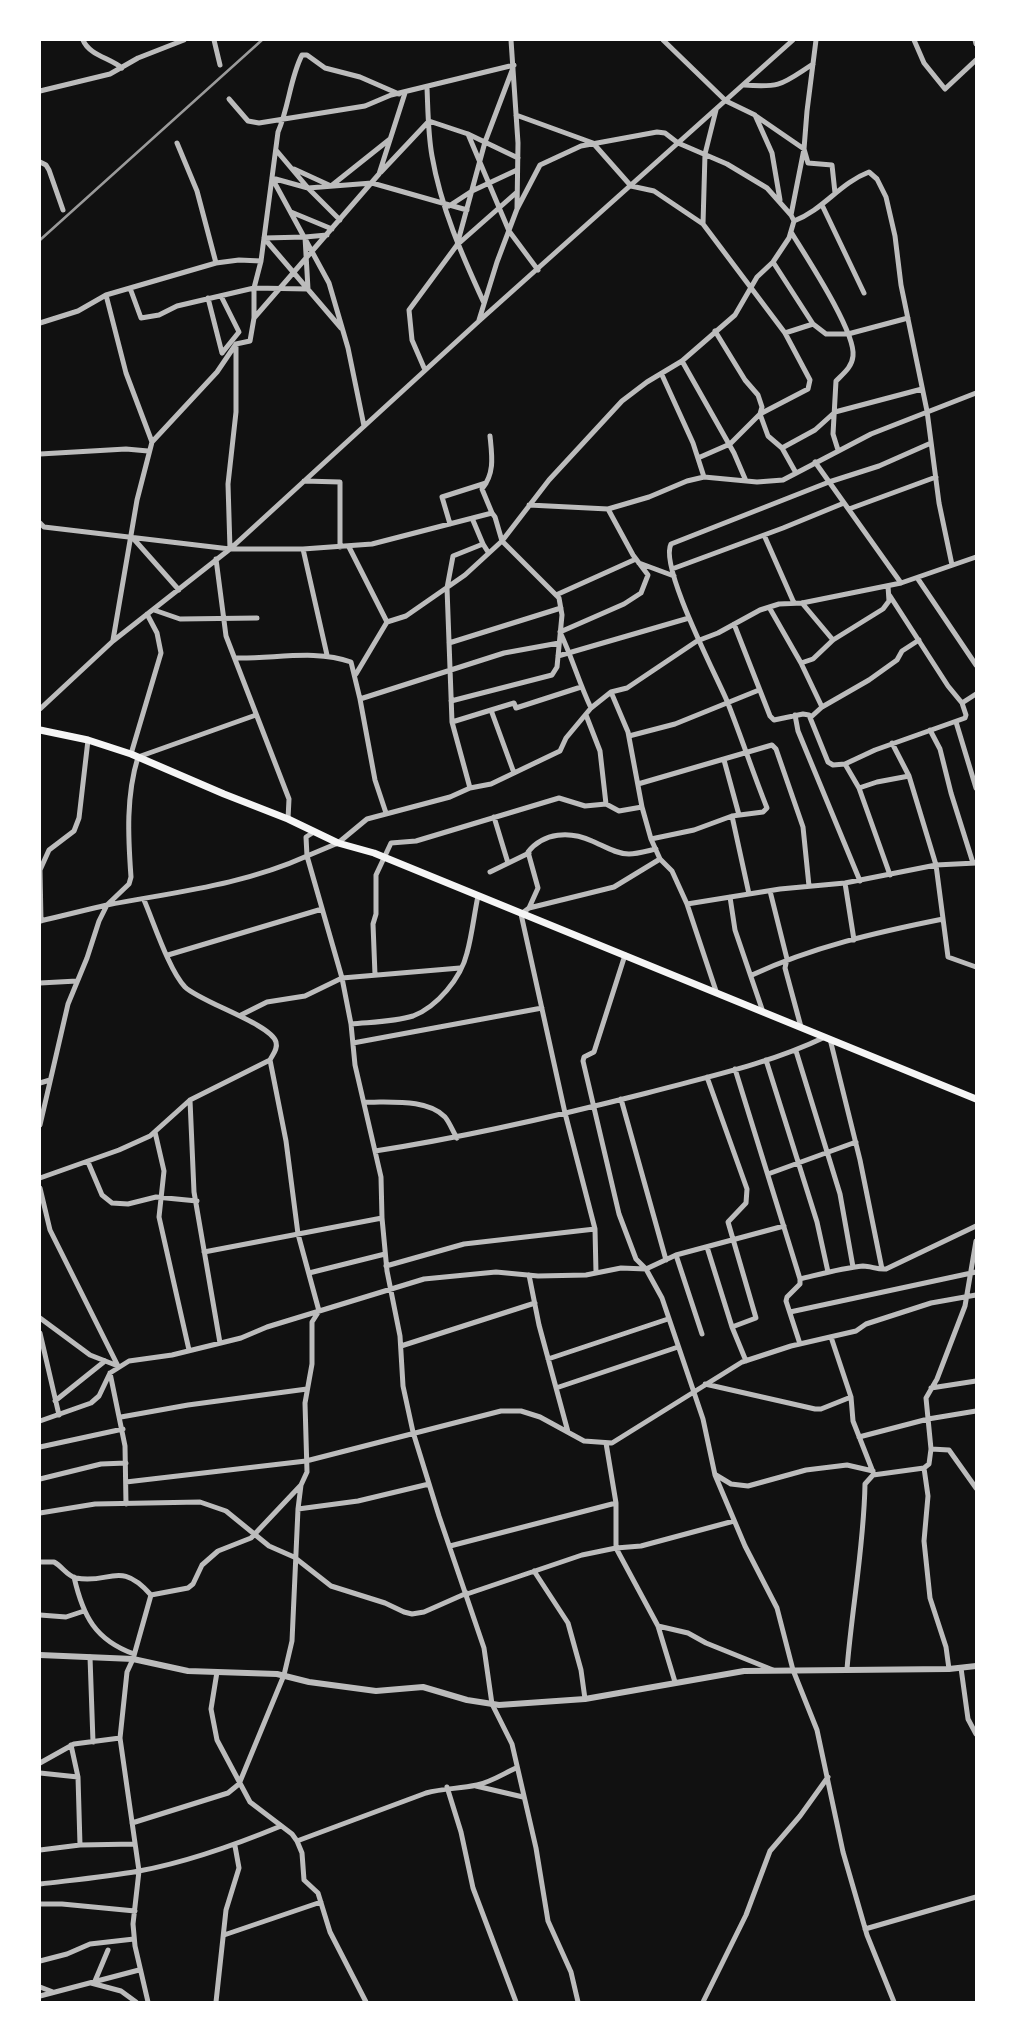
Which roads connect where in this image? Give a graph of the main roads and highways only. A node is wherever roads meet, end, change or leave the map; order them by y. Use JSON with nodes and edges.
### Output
{"nodes":[{"id":1,"x":40,"y":730,"type":"edge"},
{"id":2,"x":976,"y":1099,"type":"edge"}],
"edges":[{"from":1,"to":2,"type":"main road"}]}
